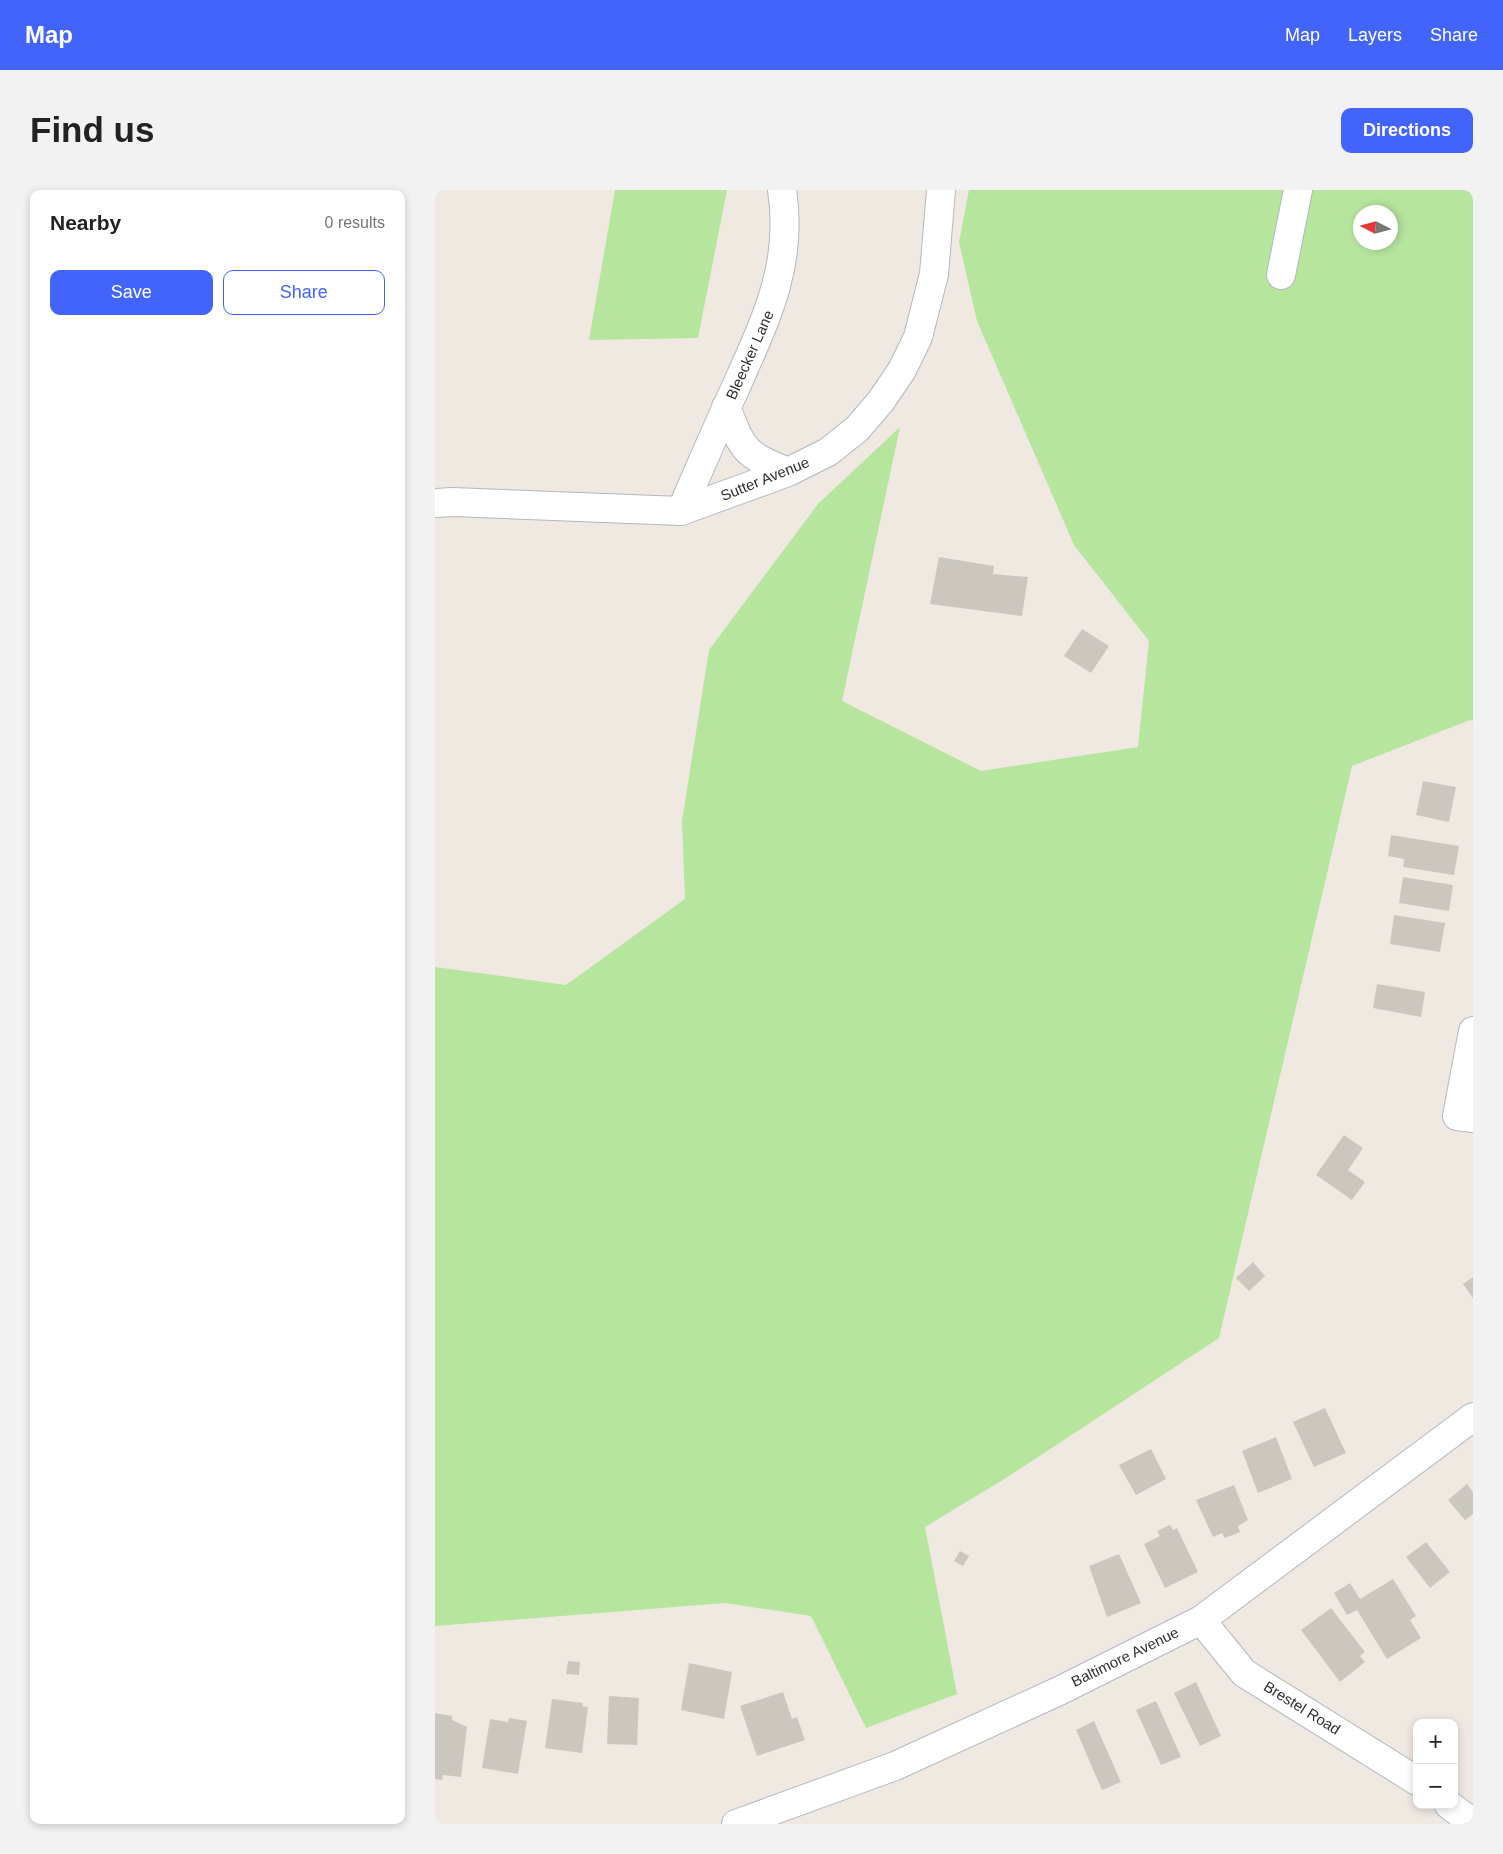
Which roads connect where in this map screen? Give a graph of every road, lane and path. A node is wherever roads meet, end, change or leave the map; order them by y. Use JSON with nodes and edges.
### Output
{"nodes":[{"id":1,"x":782,"y":190,"type":"edge"},
{"id":2,"x":941,"y":190,"type":"edge"},
{"id":3,"x":1298,"y":190,"type":"edge"},
{"id":4,"x":1281,"y":276,"type":"dead end"},
{"id":5,"x":726,"y":408,"type":"junction"},
{"id":6,"x":788,"y":472,"type":"junction"},
{"id":7,"x":435,"y":503,"type":"edge"},
{"id":8,"x":681,"y":511,"type":"junction"},
{"id":9,"x":1473,"y":1030,"type":"edge"},
{"id":10,"x":1465,"y":1117,"type":"edge"},
{"id":11,"x":1473,"y":1417,"type":"edge"},
{"id":12,"x":1201,"y":1620,"type":"junction"},
{"id":13,"x":1413,"y":1779,"type":"edge"},
{"id":14,"x":736,"y":1824,"type":"edge"}],
"edges":[{"from":1,"to":5,"type":"street","name":"Bleecker Lane"},
{"from":2,"to":6,"type":"street","name":"Sutter Avenue"},
{"from":3,"to":4,"type":"street"},
{"from":5,"to":6,"type":"street"},
{"from":5,"to":8,"type":"street","name":"Bleecker Lane"},
{"from":6,"to":8,"type":"street","name":"Sutter Avenue"},
{"from":7,"to":8,"type":"street","name":"Sutter Avenue"},
{"from":9,"to":10,"type":"street"},
{"from":11,"to":12,"type":"street","name":"Baltimore Avenue"},
{"from":12,"to":13,"type":"street","name":"Brestel Road"},
{"from":12,"to":14,"type":"street","name":"Baltimore Avenue"}]}
